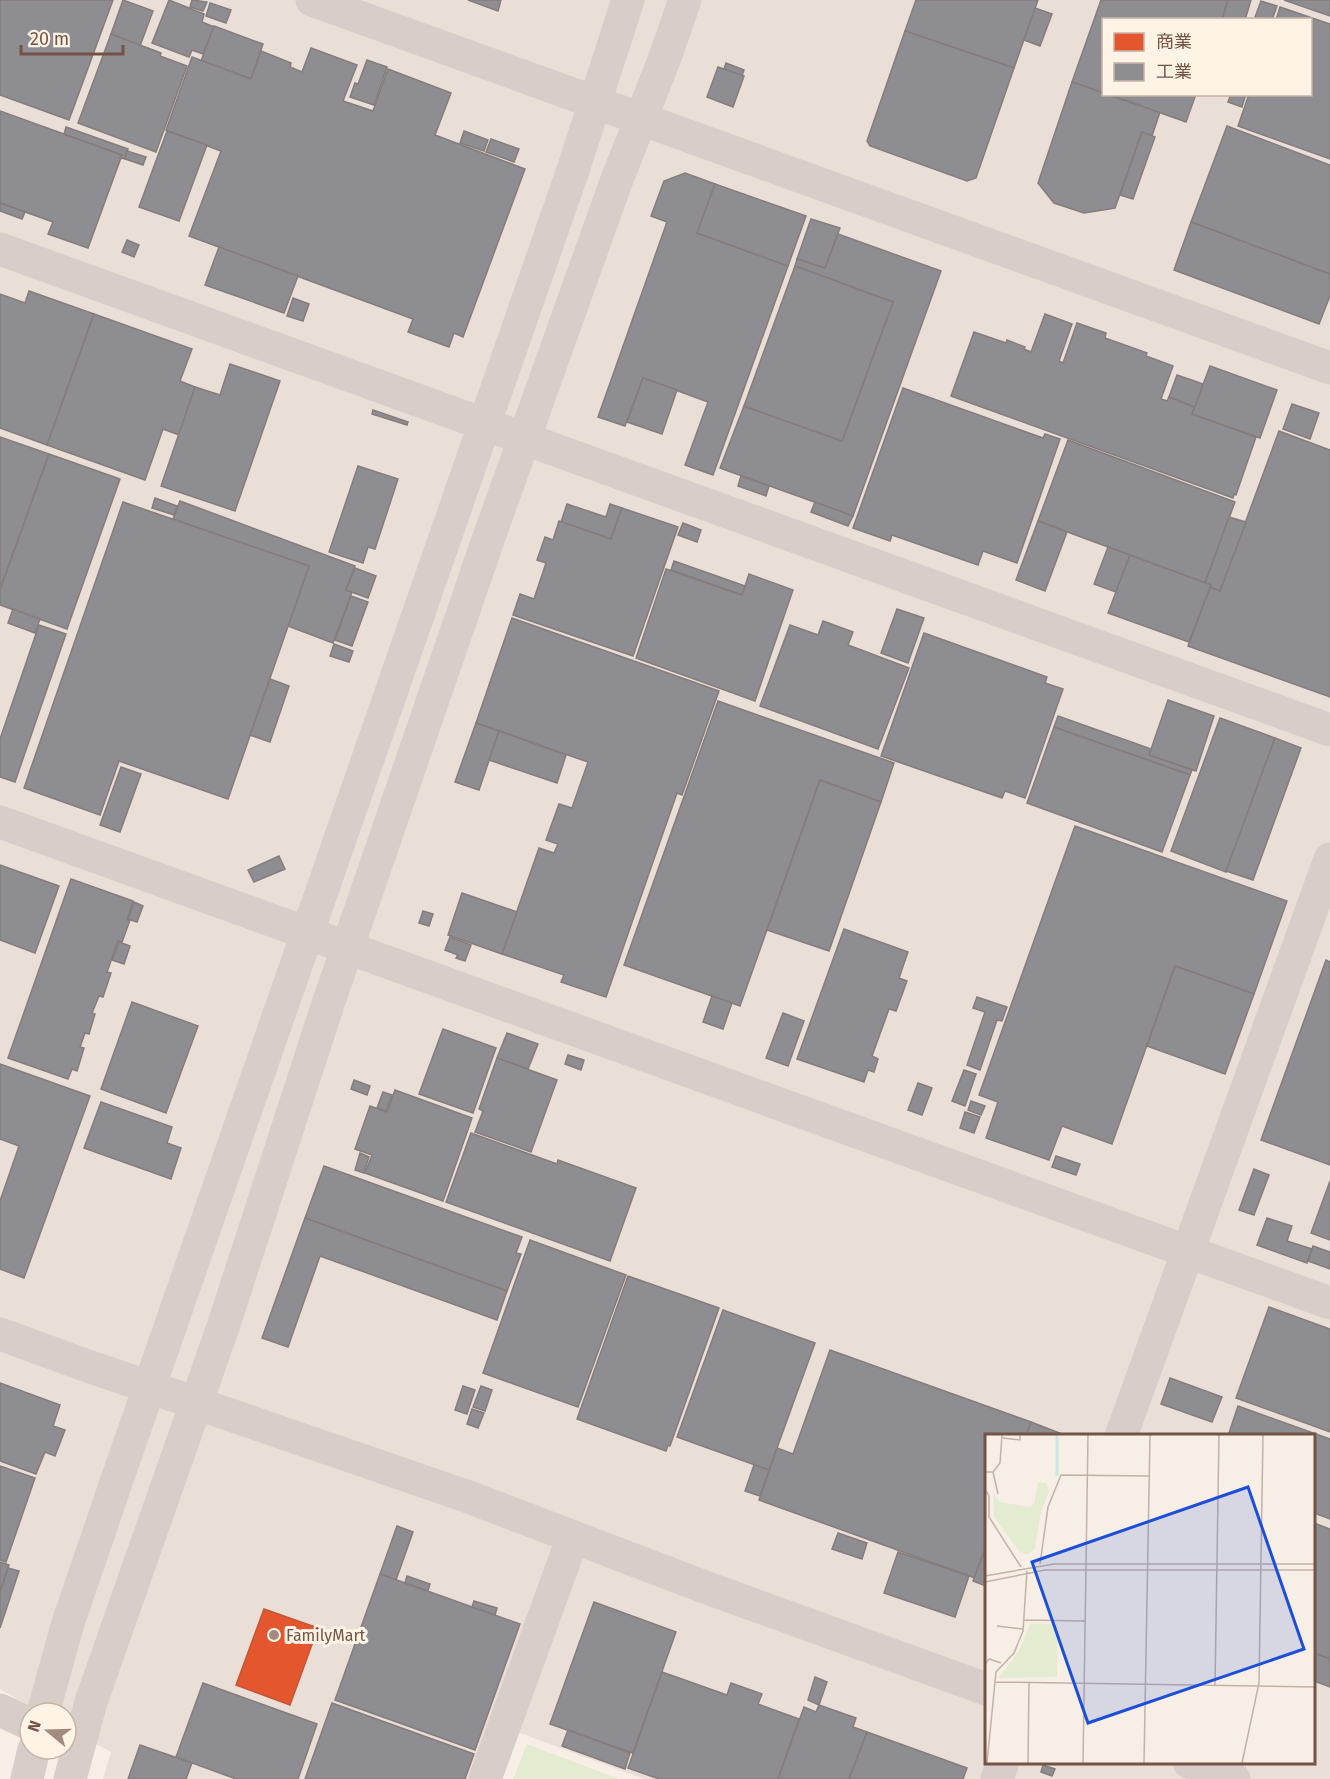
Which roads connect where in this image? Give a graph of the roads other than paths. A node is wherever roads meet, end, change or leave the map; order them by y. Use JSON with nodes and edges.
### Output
{"nodes":[{"id":1,"x":312,"y":0,"type":"edge"},
{"id":2,"x":628,"y":0,"type":"edge"},
{"id":3,"x":685,"y":0,"type":"edge"},
{"id":4,"x":594,"y":102,"type":"junction"},
{"id":5,"x":641,"y":119,"type":"junction"},
{"id":6,"x":0,"y":249,"type":"edge"},
{"id":7,"x":1330,"y":368,"type":"edge"},
{"id":8,"x":484,"y":424,"type":"junction"},
{"id":9,"x":524,"y":439,"type":"junction"},
{"id":10,"x":1330,"y":730,"type":"edge"},
{"id":11,"x":0,"y":822,"type":"edge"},
{"id":12,"x":1330,"y":859,"type":"edge"},
{"id":13,"x":307,"y":933,"type":"junction"},
{"id":14,"x":347,"y":948,"type":"junction"},
{"id":15,"x":1188,"y":1252,"type":"junction"},
{"id":16,"x":1330,"y":1303,"type":"edge"},
{"id":17,"x":0,"y":1334,"type":"edge"},
{"id":18,"x":149,"y":1386,"type":"junction"},
{"id":19,"x":196,"y":1402,"type":"junction"},
{"id":20,"x":1122,"y":1434,"type":"edge"},
{"id":21,"x":573,"y":1537,"type":"junction"},
{"id":22,"x":985,"y":1688,"type":"edge"},
{"id":23,"x":46,"y":1701,"type":"edge"},
{"id":24,"x":0,"y":1710,"type":"edge"},
{"id":25,"x":18,"y":1718,"type":"edge"},
{"id":26,"x":31,"y":1761,"type":"edge"},
{"id":27,"x":1002,"y":1764,"type":"edge"},
{"id":28,"x":1194,"y":1764,"type":"edge"},
{"id":29,"x":27,"y":1779,"type":"edge"},
{"id":30,"x":70,"y":1779,"type":"edge"},
{"id":31,"x":484,"y":1779,"type":"edge"},
{"id":32,"x":997,"y":1779,"type":"edge"},
{"id":33,"x":1234,"y":1779,"type":"edge"}],
"edges":[{"from":1,"to":4,"type":"street"},
{"from":2,"to":4,"type":"street"},
{"from":3,"to":5,"type":"street"},
{"from":4,"to":5,"type":"street"},
{"from":4,"to":8,"type":"street"},
{"from":5,"to":7,"type":"street"},
{"from":5,"to":9,"type":"street"},
{"from":6,"to":8,"type":"street"},
{"from":8,"to":9,"type":"street"},
{"from":8,"to":13,"type":"street"},
{"from":9,"to":10,"type":"street"},
{"from":9,"to":14,"type":"street"},
{"from":11,"to":13,"type":"street"},
{"from":12,"to":15,"type":"street"},
{"from":13,"to":14,"type":"street"},
{"from":13,"to":18,"type":"street"},
{"from":14,"to":15,"type":"street"},
{"from":14,"to":19,"type":"street"},
{"from":15,"to":16,"type":"street"},
{"from":15,"to":20,"type":"street"},
{"from":17,"to":18,"type":"street"},
{"from":18,"to":19,"type":"street"},
{"from":18,"to":23,"type":"street"},
{"from":19,"to":21,"type":"street"},
{"from":19,"to":30,"type":"street"},
{"from":21,"to":22,"type":"street"},
{"from":21,"to":31,"type":"street"},
{"from":24,"to":25,"type":"street"},
{"from":26,"to":29,"type":"street"},
{"from":27,"to":32,"type":"street"},
{"from":28,"to":33,"type":"street"}]}
